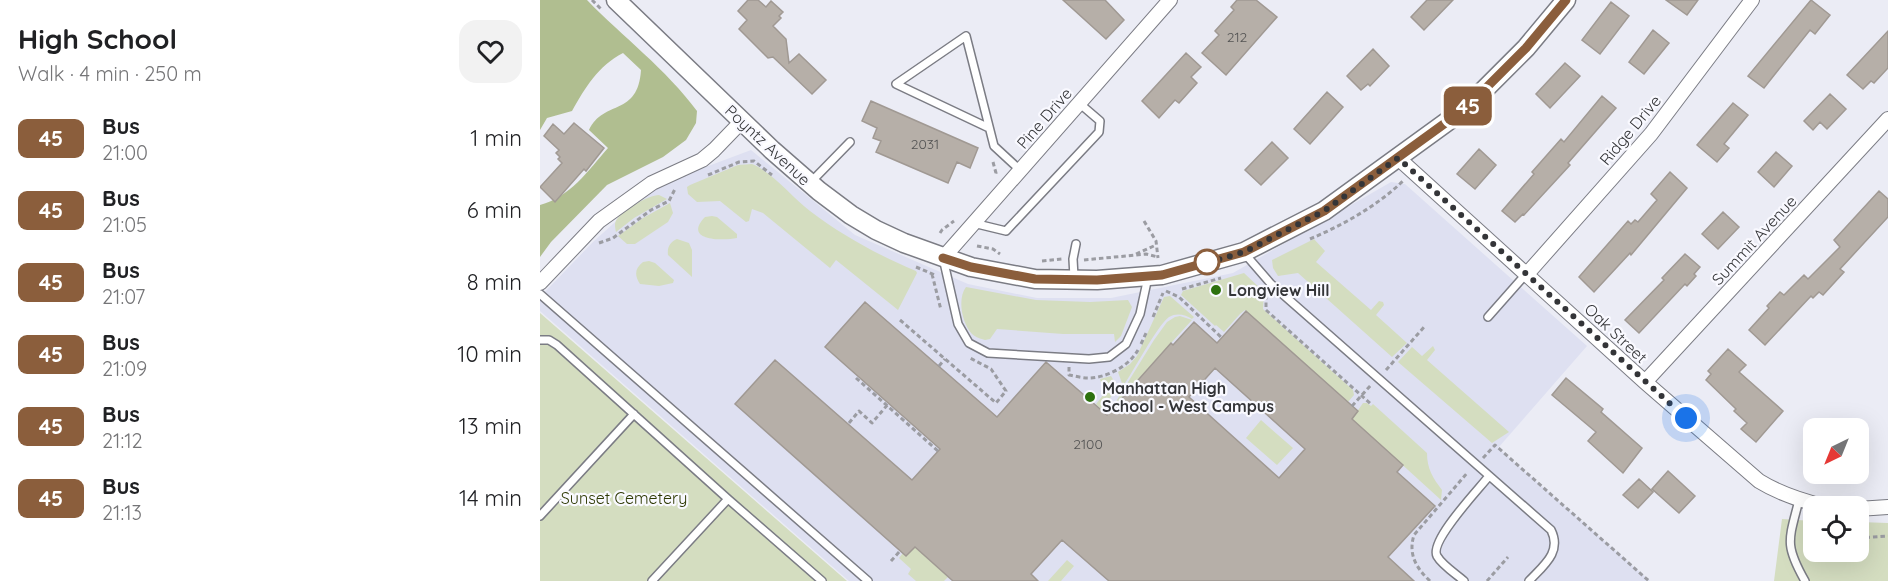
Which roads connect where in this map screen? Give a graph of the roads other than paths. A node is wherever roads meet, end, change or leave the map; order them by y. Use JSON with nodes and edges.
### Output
{"nodes":[{"id":1,"x":616,"y":0,"type":"edge"},
{"id":2,"x":1566,"y":0,"type":"edge"},
{"id":3,"x":1752,"y":0,"type":"edge"},
{"id":4,"x":1165,"y":2,"type":"edge"},
{"id":5,"x":1079,"y":103,"type":"junction"},
{"id":6,"x":1888,"y":119,"type":"edge"},
{"id":7,"x":742,"y":121,"type":"junction"},
{"id":8,"x":989,"y":128,"type":"junction"},
{"id":9,"x":850,"y":142,"type":"dead end"},
{"id":10,"x":1398,"y":158,"type":"junction"},
{"id":11,"x":1020,"y":170,"type":"junction"},
{"id":12,"x":810,"y":183,"type":"junction"},
{"id":13,"x":973,"y":223,"type":"junction"},
{"id":14,"x":1076,"y":244,"type":"dead end"},
{"id":15,"x":1244,"y":252,"type":"junction"},
{"id":16,"x":943,"y":258,"type":"junction"},
{"id":17,"x":1527,"y":274,"type":"junction"},
{"id":18,"x":1148,"y":277,"type":"junction"},
{"id":19,"x":1074,"y":280,"type":"junction"},
{"id":20,"x":540,"y":283,"type":"edge"},
{"id":21,"x":540,"y":294,"type":"edge"},
{"id":22,"x":1488,"y":317,"type":"dead end"},
{"id":23,"x":540,"y":340,"type":"edge"},
{"id":24,"x":1645,"y":382,"type":"junction"},
{"id":25,"x":634,"y":414,"type":"junction"},
{"id":26,"x":1489,"y":476,"type":"junction"},
{"id":27,"x":728,"y":500,"type":"junction"},
{"id":28,"x":1799,"y":500,"type":"junction"},
{"id":29,"x":1803,"y":501,"type":"edge"},
{"id":30,"x":1888,"y":507,"type":"edge"},
{"id":31,"x":1869,"y":508,"type":"edge"},
{"id":32,"x":540,"y":516,"type":"edge"},
{"id":33,"x":652,"y":581,"type":"edge"},
{"id":34,"x":822,"y":581,"type":"edge"},
{"id":35,"x":868,"y":581,"type":"edge"},
{"id":36,"x":1464,"y":581,"type":"edge"},
{"id":37,"x":1529,"y":581,"type":"edge"},
{"id":38,"x":1805,"y":581,"type":"edge"}],
"edges":[{"from":1,"to":7,"type":"street","name":"Poyntz Avenue"},
{"from":2,"to":10,"type":"street","name":"Poyntz Avenue"},
{"from":3,"to":17,"type":"street","name":"Ridge Drive"},
{"from":4,"to":5,"type":"street","name":"Pine Drive"},
{"from":5,"to":11,"type":"street","name":"Pine Drive"},
{"from":5,"to":13,"type":"lane"},
{"from":6,"to":24,"type":"street","name":"Summit Avenue"},
{"from":7,"to":12,"type":"street","name":"Poyntz Avenue"},
{"from":7,"to":20,"type":"street"},
{"from":8,"to":8,"type":"lane"},
{"from":8,"to":11,"type":"lane"},
{"from":9,"to":12,"type":"lane"},
{"from":10,"to":15,"type":"street","name":"Poyntz Avenue"},
{"from":10,"to":17,"type":"street","name":"Oak Street"},
{"from":11,"to":13,"type":"street","name":"Pine Drive"},
{"from":12,"to":16,"type":"street","name":"Poyntz Avenue"},
{"from":13,"to":16,"type":"street","name":"Pine Drive"},
{"from":14,"to":19,"type":"lane"},
{"from":15,"to":18,"type":"street","name":"Poyntz Avenue"},
{"from":15,"to":26,"type":"lane"},
{"from":16,"to":18,"type":"lane"},
{"from":16,"to":19,"type":"street","name":"Poyntz Avenue"},
{"from":17,"to":22,"type":"lane"},
{"from":17,"to":24,"type":"street","name":"Oak Street"},
{"from":18,"to":19,"type":"street","name":"Poyntz Avenue"},
{"from":21,"to":35,"type":"lane"},
{"from":23,"to":25,"type":"lane"},
{"from":24,"to":28,"type":"street","name":"Oak Street"},
{"from":25,"to":27,"type":"lane"},
{"from":25,"to":32,"type":"lane"},
{"from":26,"to":36,"type":"lane"},
{"from":26,"to":37,"type":"lane"},
{"from":27,"to":33,"type":"lane"},
{"from":27,"to":34,"type":"lane"},
{"from":28,"to":29,"type":"street","name":"Oak Street"},
{"from":28,"to":38,"type":"lane"},
{"from":30,"to":31,"type":"street"}]}
